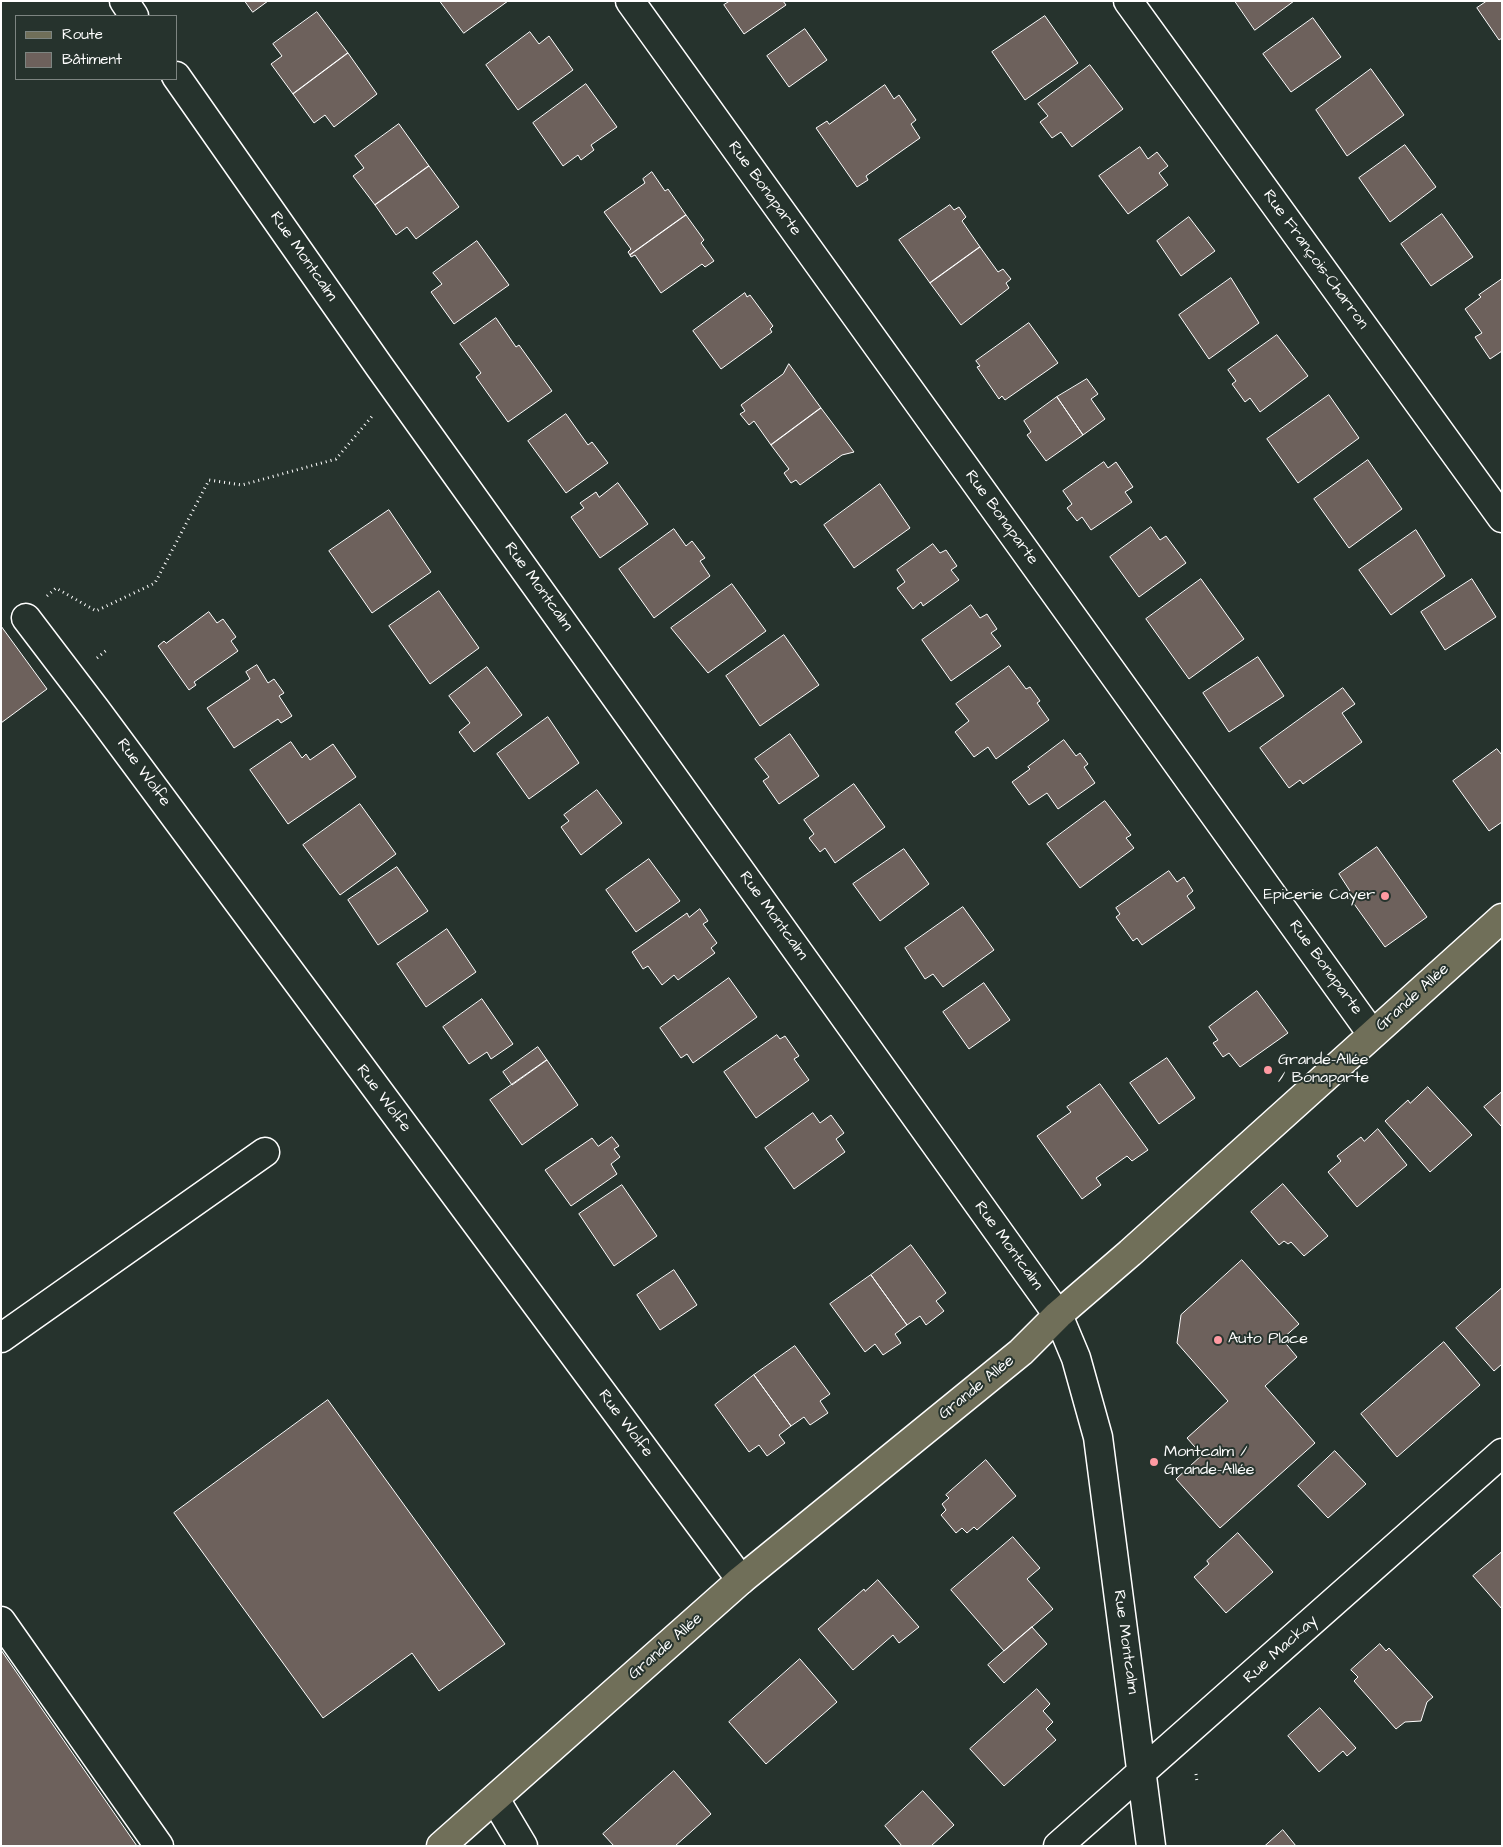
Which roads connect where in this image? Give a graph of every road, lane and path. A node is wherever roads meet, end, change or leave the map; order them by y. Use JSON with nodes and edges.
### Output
{"nodes":[{"id":1,"x":124,"y":1,"type":"edge"},
{"id":2,"x":630,"y":1,"type":"edge"},
{"id":3,"x":1128,"y":1,"type":"edge"},
{"id":4,"x":133,"y":15,"type":"edge"},
{"id":5,"x":178,"y":79,"type":"edge"},
{"id":6,"x":374,"y":414,"type":"dead end"},
{"id":7,"x":1502,"y":518,"type":"edge"},
{"id":8,"x":26,"y":618,"type":"joint"},
{"id":9,"x":1502,"y":918,"type":"edge"},
{"id":10,"x":1372,"y":1034,"type":"junction"},
{"id":11,"x":265,"y":1152,"type":"dead end"},
{"id":12,"x":1058,"y":1315,"type":"junction"},
{"id":13,"x":1,"y":1338,"type":"edge"},
{"id":14,"x":1502,"y":1453,"type":"edge"},
{"id":15,"x":741,"y":1580,"type":"junction"},
{"id":16,"x":1,"y":1621,"type":"edge"},
{"id":17,"x":1143,"y":1772,"type":"junction"},
{"id":18,"x":1196,"y":1774,"type":"dead end"},
{"id":19,"x":1197,"y":1782,"type":"dead end"},
{"id":20,"x":494,"y":1799,"type":"junction"},
{"id":21,"x":159,"y":1846,"type":"edge"},
{"id":22,"x":442,"y":1846,"type":"edge"},
{"id":23,"x":523,"y":1846,"type":"edge"},
{"id":24,"x":1058,"y":1846,"type":"edge"},
{"id":25,"x":1151,"y":1846,"type":"edge"}],
"edges":[{"from":1,"to":4,"type":"street"},
{"from":2,"to":10,"type":"street","name":"Rue Bonaparte"},
{"from":3,"to":7,"type":"street","name":"Rue François-Charron"},
{"from":5,"to":12,"type":"street","name":"Rue Montcalm"},
{"from":6,"to":8,"type":"path"},
{"from":8,"to":15,"type":"street","name":"Rue Wolfe"},
{"from":9,"to":10,"type":"main road","name":"Grande Allée"},
{"from":10,"to":12,"type":"main road","name":"Grande Allée"},
{"from":11,"to":13,"type":"street"},
{"from":12,"to":15,"type":"main road","name":"Grande Allée"},
{"from":12,"to":17,"type":"street","name":"Rue Montcalm"},
{"from":14,"to":17,"type":"street","name":"Rue Mackay"},
{"from":15,"to":20,"type":"main road","name":"Grande Allée"},
{"from":16,"to":21,"type":"street"},
{"from":17,"to":24,"type":"street","name":"Rue Mackay"},
{"from":17,"to":25,"type":"street","name":"Rue Montcalm"},
{"from":18,"to":19,"type":"path"},
{"from":20,"to":22,"type":"main road","name":"Grande Allée"},
{"from":20,"to":23,"type":"street"}]}
